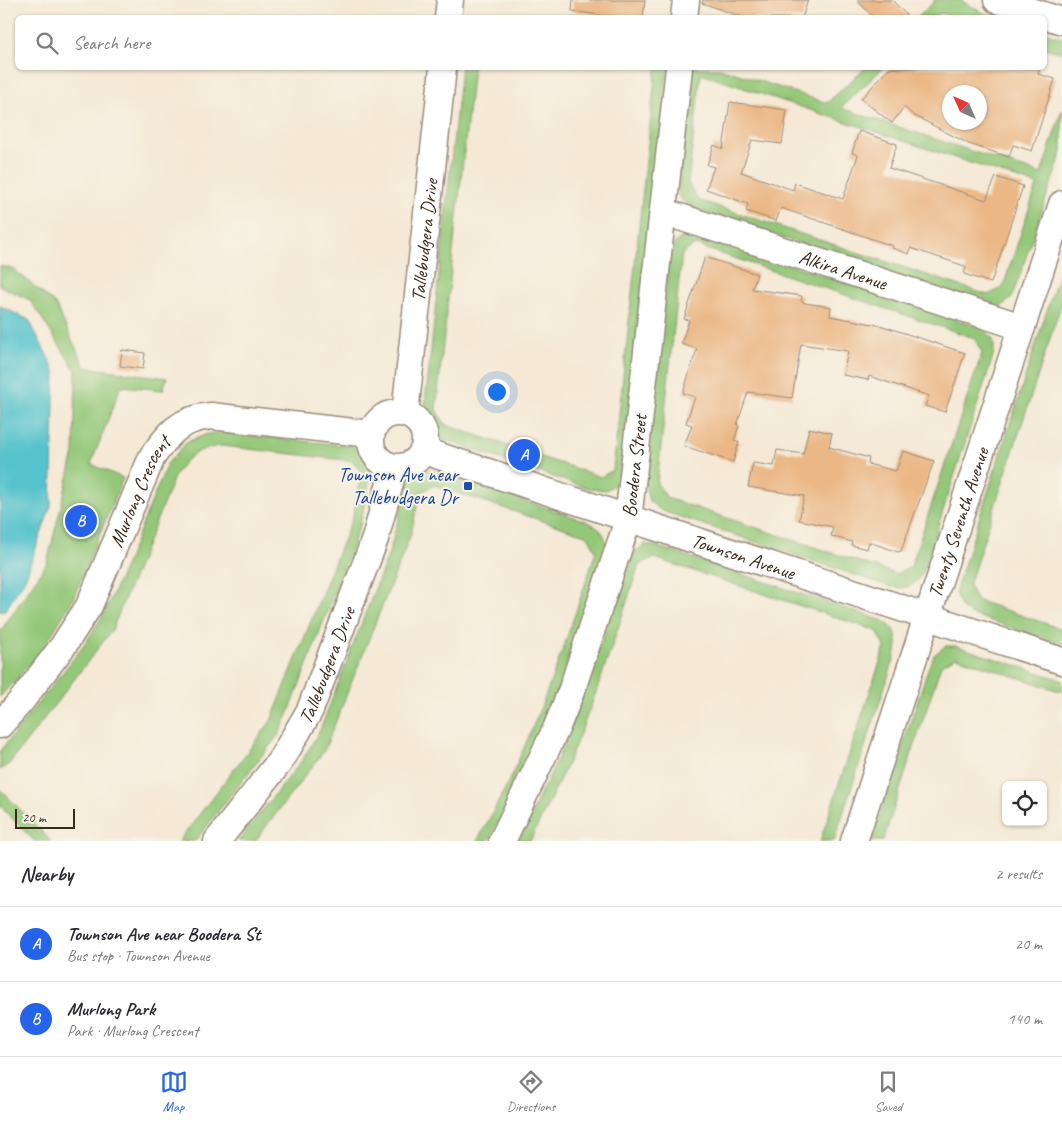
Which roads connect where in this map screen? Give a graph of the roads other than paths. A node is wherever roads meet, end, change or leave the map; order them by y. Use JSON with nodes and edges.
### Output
{"nodes":[{"id":1,"x":450,"y":0,"type":"edge"},
{"id":2,"x":686,"y":0,"type":"edge"},
{"id":3,"x":997,"y":0,"type":"edge"},
{"id":4,"x":448,"y":15,"type":"edge"},
{"id":5,"x":684,"y":15,"type":"edge"},
{"id":6,"x":1043,"y":15,"type":"edge"},
{"id":7,"x":1047,"y":16,"type":"edge"},
{"id":8,"x":1062,"y":21,"type":"edge"},
{"id":9,"x":443,"y":70,"type":"edge"},
{"id":10,"x":679,"y":70,"type":"edge"},
{"id":11,"x":1062,"y":204,"type":"edge"},
{"id":12,"x":664,"y":212,"type":"junction"},
{"id":13,"x":1022,"y":327,"type":"junction"},
{"id":14,"x":405,"y":413,"type":"junction"},
{"id":15,"x":371,"y":434,"type":"junction"},
{"id":16,"x":424,"y":451,"type":"junction"},
{"id":17,"x":394,"y":468,"type":"junction"},
{"id":18,"x":628,"y":520,"type":"junction"},
{"id":19,"x":926,"y":617,"type":"junction"},
{"id":20,"x":1062,"y":661,"type":"edge"},
{"id":21,"x":0,"y":725,"type":"edge"},
{"id":22,"x":217,"y":841,"type":"edge"},
{"id":23,"x":502,"y":841,"type":"edge"},
{"id":24,"x":854,"y":841,"type":"edge"}],
"edges":[{"from":1,"to":4,"type":"street"},
{"from":2,"to":5,"type":"street"},
{"from":3,"to":6,"type":"street"},
{"from":7,"to":8,"type":"street"},
{"from":9,"to":14,"type":"street","name":"Tallebudgera Drive"},
{"from":10,"to":12,"type":"street","name":"Boodera Street"},
{"from":11,"to":13,"type":"street","name":"Twenty Seventh Avenue"},
{"from":12,"to":13,"type":"street","name":"Alkira Avenue"},
{"from":12,"to":18,"type":"street","name":"Boodera Street"},
{"from":13,"to":19,"type":"street","name":"Twenty Seventh Avenue"},
{"from":14,"to":15,"type":"street"},
{"from":14,"to":16,"type":"street"},
{"from":15,"to":17,"type":"street"},
{"from":15,"to":21,"type":"street","name":"Murlong Crescent"},
{"from":16,"to":17,"type":"street"},
{"from":16,"to":18,"type":"street","name":"Townson Avenue"},
{"from":17,"to":22,"type":"street","name":"Tallebudgera Drive"},
{"from":18,"to":19,"type":"street","name":"Townson Avenue"},
{"from":18,"to":23,"type":"street","name":"Boodera Street"},
{"from":19,"to":20,"type":"street","name":"Townson Avenue"},
{"from":19,"to":24,"type":"street","name":"Twenty Seventh Avenue"}]}
